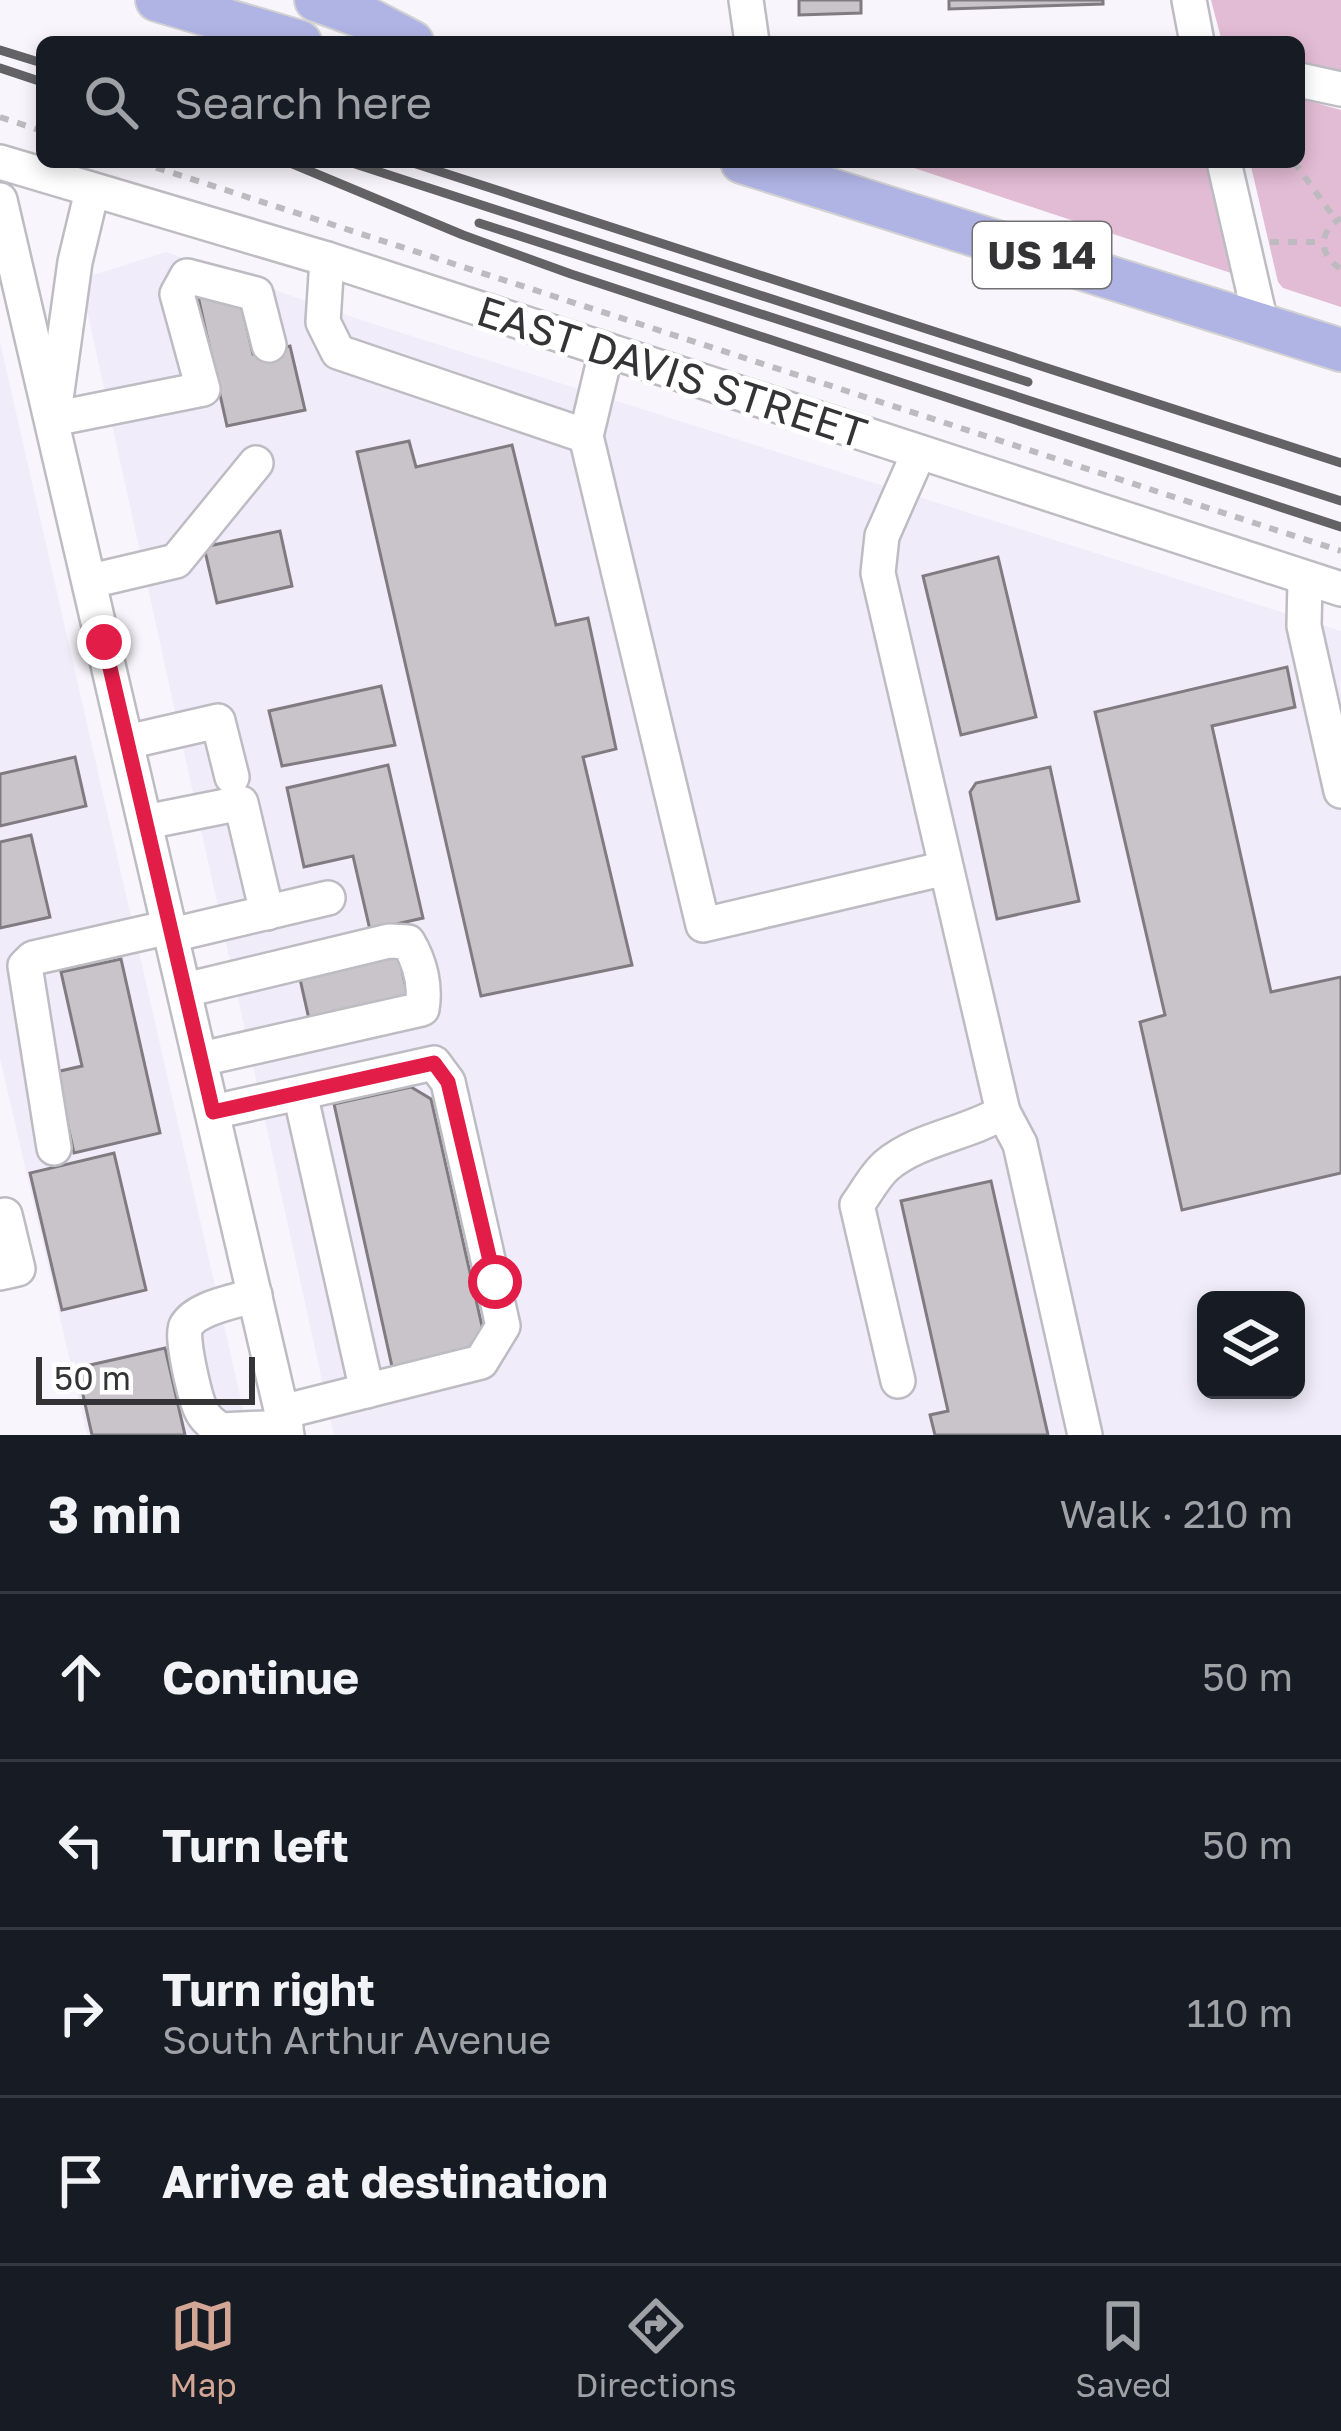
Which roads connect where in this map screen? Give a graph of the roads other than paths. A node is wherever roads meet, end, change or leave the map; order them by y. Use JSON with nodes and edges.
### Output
{"nodes":[{"id":1,"x":157,"y":0,"type":"edge"},
{"id":2,"x":316,"y":0,"type":"edge"},
{"id":3,"x":746,"y":0,"type":"edge"},
{"id":4,"x":1189,"y":0,"type":"edge"},
{"id":5,"x":280,"y":36,"type":"edge"},
{"id":6,"x":400,"y":36,"type":"edge"},
{"id":7,"x":751,"y":36,"type":"edge"},
{"id":8,"x":1196,"y":36,"type":"edge"},
{"id":9,"x":1305,"y":81,"type":"edge"},
{"id":10,"x":1341,"y":89,"type":"edge"},
{"id":11,"x":0,"y":162,"type":"edge"},
{"id":12,"x":761,"y":168,"type":"edge"},
{"id":13,"x":1225,"y":168,"type":"edge"},
{"id":14,"x":92,"y":191,"type":"junction"},
{"id":15,"x":0,"y":200,"type":"edge"},
{"id":16,"x":268,"y":242,"type":"junction"},
{"id":17,"x":327,"y":259,"type":"junction"},
{"id":18,"x":256,"y":294,"type":"junction"},
{"id":19,"x":12,"y":301,"type":"edge"},
{"id":20,"x":1261,"y":323,"type":"junction"},
{"id":21,"x":269,"y":345,"type":"dead end"},
{"id":22,"x":1341,"y":350,"type":"edge"},
{"id":23,"x":606,"y":352,"type":"junction"},
{"id":24,"x":53,"y":419,"type":"junction"},
{"id":25,"x":586,"y":436,"type":"junction"},
{"id":26,"x":919,"y":452,"type":"junction"},
{"id":27,"x":256,"y":463,"type":"dead end"},
{"id":28,"x":1305,"y":578,"type":"junction"},
{"id":29,"x":91,"y":581,"type":"junction"},
{"id":30,"x":1341,"y":589,"type":"edge"},
{"id":31,"x":128,"y":742,"type":"junction"},
{"id":32,"x":232,"y":777,"type":"dead end"},
{"id":33,"x":1341,"y":791,"type":"edge"},
{"id":34,"x":146,"y":822,"type":"junction"},
{"id":35,"x":946,"y":868,"type":"junction"},
{"id":36,"x":328,"y":898,"type":"dead end"},
{"id":37,"x":268,"y":913,"type":"junction"},
{"id":38,"x":171,"y":931,"type":"junction"},
{"id":39,"x":184,"y":990,"type":"junction"},
{"id":40,"x":200,"y":1059,"type":"junction"},
{"id":41,"x":300,"y":1093,"type":"junction"},
{"id":42,"x":213,"y":1112,"type":"junction"},
{"id":43,"x":1003,"y":1112,"type":"junction"},
{"id":44,"x":54,"y":1148,"type":"dead end"},
{"id":45,"x":2,"y":1208,"type":"edge"},
{"id":46,"x":0,"y":1273,"type":"edge"},
{"id":47,"x":255,"y":1295,"type":"junction"},
{"id":48,"x":898,"y":1381,"type":"dead end"},
{"id":49,"x":367,"y":1391,"type":"junction"},
{"id":50,"x":285,"y":1425,"type":"edge"},
{"id":51,"x":1085,"y":1435,"type":"edge"}],
"edges":[{"from":1,"to":5,"type":"main road"},
{"from":2,"to":6,"type":"main road"},
{"from":3,"to":7,"type":"street"},
{"from":4,"to":8,"type":"street"},
{"from":9,"to":10,"type":"street"},
{"from":11,"to":14,"type":"street","name":"EAST DAVIS STREET"},
{"from":12,"to":20,"type":"main road","number":"US 14"},
{"from":13,"to":20,"type":"street"},
{"from":14,"to":16,"type":"street","name":"EAST DAVIS STREET"},
{"from":14,"to":24,"type":"street"},
{"from":15,"to":19,"type":"street"},
{"from":16,"to":17,"type":"street","name":"EAST DAVIS STREET"},
{"from":16,"to":18,"type":"street"},
{"from":17,"to":23,"type":"street","name":"EAST DAVIS STREET"},
{"from":17,"to":25,"type":"street"},
{"from":18,"to":21,"type":"street"},
{"from":18,"to":24,"type":"street"},
{"from":19,"to":24,"type":"street"},
{"from":20,"to":22,"type":"main road","number":"US 14"},
{"from":23,"to":25,"type":"street"},
{"from":23,"to":26,"type":"street","name":"EAST DAVIS STREET"},
{"from":24,"to":29,"type":"street"},
{"from":25,"to":35,"type":"street"},
{"from":26,"to":28,"type":"street","name":"EAST DAVIS STREET"},
{"from":26,"to":35,"type":"street"},
{"from":27,"to":29,"type":"street"},
{"from":28,"to":30,"type":"street","name":"EAST DAVIS STREET"},
{"from":28,"to":33,"type":"street"},
{"from":29,"to":31,"type":"street"},
{"from":31,"to":32,"type":"street"},
{"from":31,"to":34,"type":"street"},
{"from":34,"to":37,"type":"street"},
{"from":34,"to":38,"type":"street"},
{"from":35,"to":43,"type":"street"},
{"from":36,"to":37,"type":"street"},
{"from":37,"to":38,"type":"street"},
{"from":38,"to":39,"type":"street"},
{"from":38,"to":44,"type":"street"},
{"from":39,"to":40,"type":"street"},
{"from":39,"to":40,"type":"street"},
{"from":40,"to":42,"type":"street"},
{"from":41,"to":42,"type":"street"},
{"from":41,"to":49,"type":"street"},
{"from":41,"to":49,"type":"street"},
{"from":42,"to":47,"type":"street"},
{"from":43,"to":48,"type":"street"},
{"from":43,"to":51,"type":"street"},
{"from":45,"to":46,"type":"street"},
{"from":47,"to":50,"type":"street"},
{"from":47,"to":50,"type":"street"},
{"from":49,"to":50,"type":"street"}]}
